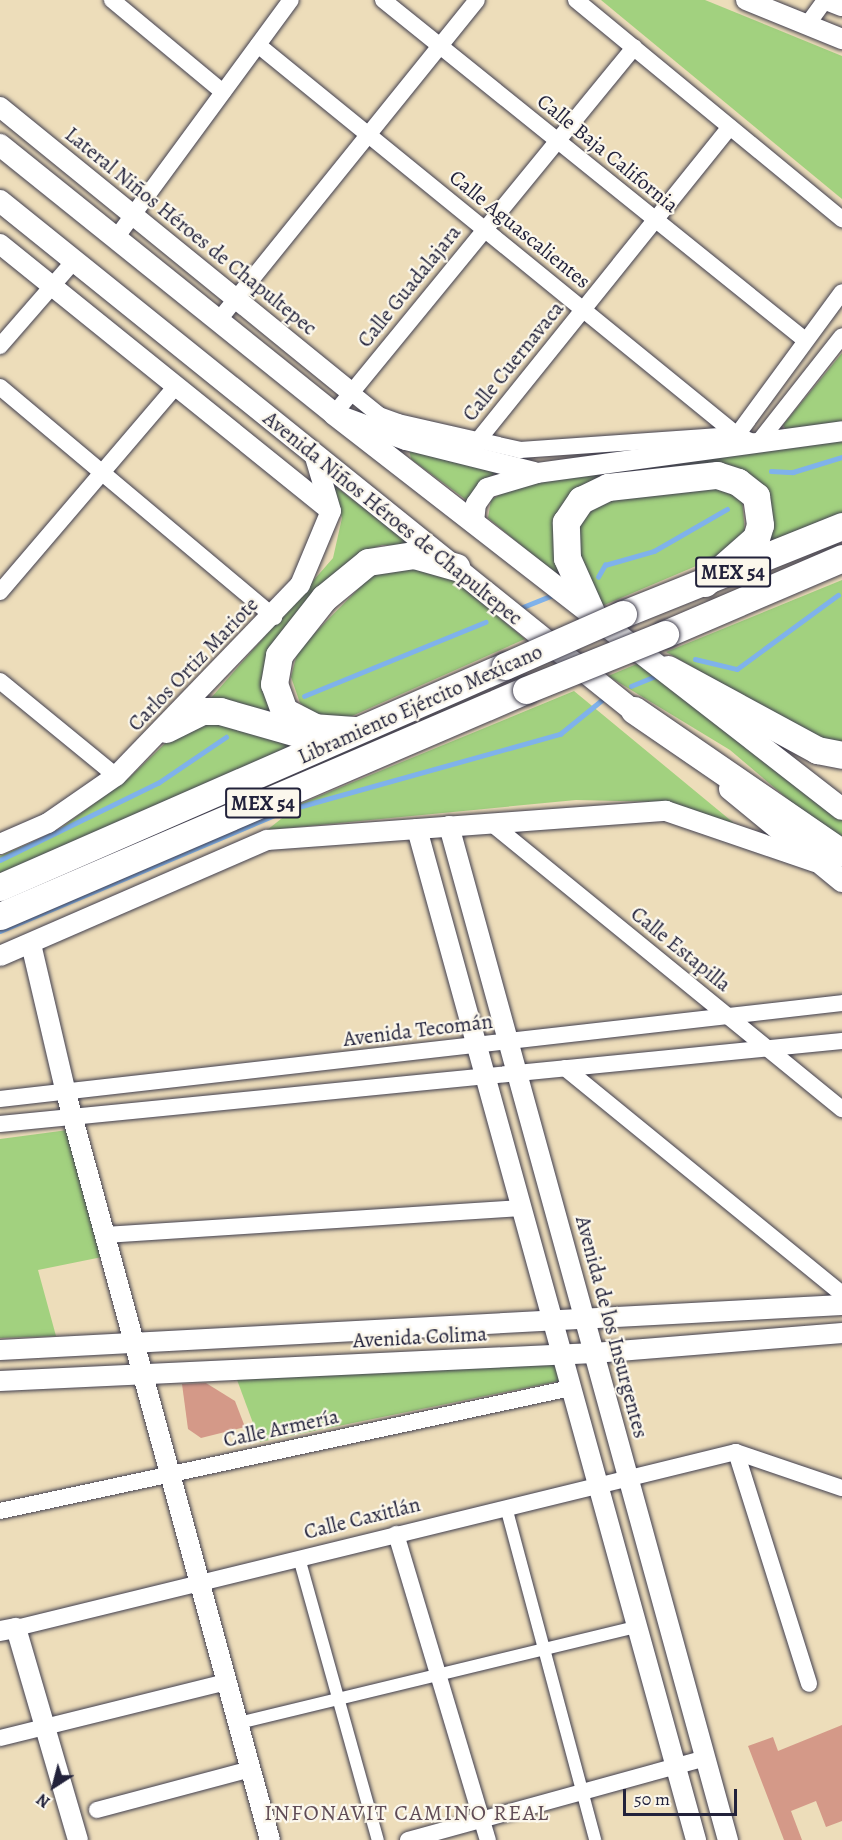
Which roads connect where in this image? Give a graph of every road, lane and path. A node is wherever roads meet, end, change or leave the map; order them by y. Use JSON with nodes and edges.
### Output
{"nodes":[{"id":1,"x":112,"y":0,"type":"edge"},
{"id":2,"x":291,"y":0,"type":"edge"},
{"id":3,"x":383,"y":0,"type":"edge"},
{"id":4,"x":477,"y":0,"type":"edge"},
{"id":5,"x":576,"y":0,"type":"edge"},
{"id":6,"x":746,"y":0,"type":"edge"},
{"id":7,"x":826,"y":0,"type":"edge"},
{"id":8,"x":842,"y":6,"type":"edge"},
{"id":9,"x":807,"y":25,"type":"junction"},
{"id":10,"x":842,"y":39,"type":"edge"},
{"id":11,"x":258,"y":45,"type":"junction"},
{"id":12,"x":440,"y":46,"type":"junction"},
{"id":13,"x":634,"y":47,"type":"junction"},
{"id":14,"x":224,"y":92,"type":"junction"},
{"id":15,"x":0,"y":107,"type":"edge"},
{"id":16,"x":730,"y":127,"type":"junction"},
{"id":17,"x":369,"y":135,"type":"junction"},
{"id":18,"x":557,"y":141,"type":"junction"},
{"id":19,"x":0,"y":145,"type":"edge"},
{"id":20,"x":0,"y":201,"type":"edge"},
{"id":21,"x":133,"y":215,"type":"junction"},
{"id":22,"x":842,"y":219,"type":"edge"},
{"id":23,"x":656,"y":220,"type":"junction"},
{"id":24,"x":485,"y":230,"type":"junction"},
{"id":25,"x":116,"y":238,"type":"junction"},
{"id":26,"x":0,"y":244,"type":"edge"},
{"id":27,"x":74,"y":261,"type":"junction"},
{"id":28,"x":52,"y":286,"type":"junction"},
{"id":29,"x":842,"y":292,"type":"edge"},
{"id":30,"x":236,"y":299,"type":"junction"},
{"id":31,"x":583,"y":310,"type":"junction"},
{"id":32,"x":218,"y":321,"type":"junction"},
{"id":33,"x":842,"y":336,"type":"edge"},
{"id":34,"x":806,"y":340,"type":"junction"},
{"id":35,"x":0,"y":346,"type":"edge"},
{"id":36,"x":176,"y":386,"type":"junction"},
{"id":37,"x":0,"y":387,"type":"edge"},
{"id":38,"x":352,"y":393,"type":"junction"},
{"id":39,"x":334,"y":414,"type":"junction"},
{"id":40,"x":842,"y":430,"type":"edge"},
{"id":41,"x":737,"y":435,"type":"junction"},
{"id":42,"x":757,"y":444,"type":"junction"},
{"id":43,"x":471,"y":449,"type":"junction"},
{"id":44,"x":315,"y":456,"type":"junction"},
{"id":45,"x":102,"y":473,"type":"junction"},
{"id":46,"x":537,"y":473,"type":"junction"},
{"id":47,"x":331,"y":510,"type":"junction"},
{"id":48,"x":474,"y":522,"type":"junction"},
{"id":49,"x":842,"y":526,"type":"edge"},
{"id":50,"x":842,"y":558,"type":"edge"},
{"id":51,"x":456,"y":567,"type":"junction"},
{"id":52,"x":842,"y":570,"type":"edge"},
{"id":53,"x":794,"y":577,"type":"junction"},
{"id":54,"x":705,"y":583,"type":"junction"},
{"id":55,"x":0,"y":592,"type":"edge"},
{"id":56,"x":592,"y":614,"type":"junction"},
{"id":57,"x":274,"y":616,"type":"junction"},
{"id":58,"x":668,"y":669,"type":"junction"},
{"id":59,"x":0,"y":681,"type":"edge"},
{"id":60,"x":634,"y":710,"type":"joint"},
{"id":61,"x":166,"y":729,"type":"junction"},
{"id":62,"x":361,"y":730,"type":"junction"},
{"id":63,"x":332,"y":743,"type":"junction"},
{"id":64,"x":842,"y":755,"type":"edge"},
{"id":65,"x":116,"y":776,"type":"junction"},
{"id":66,"x":842,"y":809,"type":"edge"},
{"id":67,"x":491,"y":823,"type":"junction"},
{"id":68,"x":449,"y":826,"type":"junction"},
{"id":69,"x":417,"y":829,"type":"junction"},
{"id":70,"x":0,"y":844,"type":"edge"},
{"id":71,"x":830,"y":854,"type":"edge"},
{"id":72,"x":842,"y":881,"type":"edge"},
{"id":73,"x":0,"y":887,"type":"edge"},
{"id":74,"x":0,"y":916,"type":"edge"},
{"id":75,"x":476,"y":929,"type":"junction"},
{"id":76,"x":444,"y":932,"type":"junction"},
{"id":77,"x":31,"y":944,"type":"junction"},
{"id":78,"x":0,"y":956,"type":"edge"},
{"id":79,"x":842,"y":1003,"type":"edge"},
{"id":80,"x":728,"y":1016,"type":"junction"},
{"id":81,"x":507,"y":1041,"type":"junction"},
{"id":82,"x":842,"y":1041,"type":"edge"},
{"id":83,"x":476,"y":1046,"type":"junction"},
{"id":84,"x":768,"y":1049,"type":"junction"},
{"id":85,"x":565,"y":1068,"type":"junction"},
{"id":86,"x":517,"y":1072,"type":"junction"},
{"id":87,"x":485,"y":1076,"type":"junction"},
{"id":88,"x":66,"y":1093,"type":"junction"},
{"id":89,"x":0,"y":1099,"type":"edge"},
{"id":90,"x":842,"y":1109,"type":"edge"},
{"id":91,"x":73,"y":1117,"type":"junction"},
{"id":92,"x":0,"y":1124,"type":"edge"},
{"id":93,"x":521,"y":1208,"type":"junction"},
{"id":94,"x":105,"y":1235,"type":"junction"},
{"id":95,"x":842,"y":1294,"type":"edge"},
{"id":96,"x":842,"y":1305,"type":"edge"},
{"id":97,"x":585,"y":1322,"type":"junction"},
{"id":98,"x":553,"y":1323,"type":"junction"},
{"id":99,"x":842,"y":1333,"type":"edge"},
{"id":100,"x":135,"y":1344,"type":"junction"},
{"id":101,"x":0,"y":1350,"type":"edge"},
{"id":102,"x":561,"y":1353,"type":"junction"},
{"id":103,"x":594,"y":1353,"type":"junction"},
{"id":104,"x":144,"y":1375,"type":"junction"},
{"id":105,"x":0,"y":1381,"type":"edge"},
{"id":106,"x":571,"y":1388,"type":"junction"},
{"id":107,"x":736,"y":1452,"type":"junction"},
{"id":108,"x":170,"y":1474,"type":"junction"},
{"id":109,"x":628,"y":1477,"type":"junction"},
{"id":110,"x":598,"y":1484,"type":"junction"},
{"id":111,"x":842,"y":1488,"type":"edge"},
{"id":112,"x":506,"y":1507,"type":"junction"},
{"id":113,"x":0,"y":1511,"type":"edge"},
{"id":114,"x":396,"y":1534,"type":"junction"},
{"id":115,"x":299,"y":1558,"type":"junction"},
{"id":116,"x":200,"y":1583,"type":"junction"},
{"id":117,"x":637,"y":1627,"type":"junction"},
{"id":118,"x":8,"y":1630,"type":"edge"},
{"id":119,"x":544,"y":1650,"type":"junction"},
{"id":120,"x":438,"y":1675,"type":"junction"},
{"id":121,"x":227,"y":1682,"type":"junction"},
{"id":122,"x":809,"y":1684,"type":"dead end"},
{"id":123,"x":339,"y":1699,"type":"junction"},
{"id":124,"x":238,"y":1724,"type":"junction"},
{"id":125,"x":46,"y":1729,"type":"junction"},
{"id":126,"x":0,"y":1738,"type":"edge"},
{"id":127,"x":706,"y":1758,"type":"junction"},
{"id":128,"x":676,"y":1767,"type":"junction"},
{"id":129,"x":251,"y":1769,"type":"junction"},
{"id":130,"x":582,"y":1792,"type":"junction"},
{"id":131,"x":97,"y":1810,"type":"dead end"},
{"id":132,"x":482,"y":1820,"type":"junction"},
{"id":133,"x":78,"y":1840,"type":"edge"},
{"id":134,"x":270,"y":1840,"type":"edge"},
{"id":135,"x":378,"y":1840,"type":"edge"},
{"id":136,"x":408,"y":1840,"type":"edge"},
{"id":137,"x":488,"y":1840,"type":"edge"},
{"id":138,"x":595,"y":1840,"type":"edge"},
{"id":139,"x":696,"y":1840,"type":"edge"},
{"id":140,"x":728,"y":1840,"type":"edge"}],
"edges":[{"from":1,"to":14,"type":"street"},
{"from":2,"to":11,"type":"street"},
{"from":3,"to":12,"type":"street","name":"Calle Baja California"},
{"from":4,"to":12,"type":"street"},
{"from":5,"to":13,"type":"street"},
{"from":6,"to":9,"type":"street"},
{"from":7,"to":8,"type":"street"},
{"from":7,"to":9,"type":"street"},
{"from":9,"to":10,"type":"street"},
{"from":11,"to":14,"type":"street"},
{"from":11,"to":17,"type":"street","name":"Calle Aguascalientes"},
{"from":12,"to":17,"type":"street"},
{"from":12,"to":18,"type":"street","name":"Calle Baja California"},
{"from":13,"to":16,"type":"street"},
{"from":13,"to":18,"type":"street","name":"Calle Guadalajara"},
{"from":14,"to":21,"type":"street"},
{"from":15,"to":21,"type":"street","name":"Lateral Niños Héroes de Chapultepec"},
{"from":16,"to":22,"type":"street"},
{"from":16,"to":23,"type":"street","name":"Calle Cuernavaca"},
{"from":17,"to":24,"type":"street","name":"Calle Aguascalientes"},
{"from":17,"to":30,"type":"street"},
{"from":18,"to":23,"type":"street","name":"Calle Baja California"},
{"from":18,"to":24,"type":"street","name":"Calle Guadalajara"},
{"from":19,"to":25,"type":"main road","name":"Avenida Niños Héroes de Chapultepec"},
{"from":20,"to":27,"type":"main road","name":"Avenida Niños Héroes de Chapultepec"},
{"from":21,"to":25,"type":"street"},
{"from":21,"to":30,"type":"street","name":"Lateral Niños Héroes de Chapultepec"},
{"from":23,"to":31,"type":"street","name":"Calle Cuernavaca"},
{"from":23,"to":34,"type":"street","name":"Calle Baja California"},
{"from":24,"to":31,"type":"street","name":"Calle Aguascalientes"},
{"from":24,"to":38,"type":"street","name":"Calle Guadalajara"},
{"from":25,"to":32,"type":"main road","name":"Avenida Niños Héroes de Chapultepec"},
{"from":26,"to":28,"type":"street"},
{"from":27,"to":28,"type":"street"},
{"from":27,"to":44,"type":"main road","name":"Avenida Niños Héroes de Chapultepec"},
{"from":28,"to":35,"type":"street"},
{"from":28,"to":36,"type":"street"},
{"from":29,"to":34,"type":"street"},
{"from":30,"to":32,"type":"street"},
{"from":30,"to":38,"type":"street","name":"Lateral Niños Héroes de Chapultepec"},
{"from":31,"to":41,"type":"street","name":"Calle Aguascalientes"},
{"from":31,"to":43,"type":"street","name":"Calle Cuernavaca"},
{"from":32,"to":39,"type":"main road","name":"Avenida Niños Héroes de Chapultepec"},
{"from":33,"to":42,"type":"street"},
{"from":34,"to":41,"type":"street"},
{"from":36,"to":45,"type":"street"},
{"from":36,"to":47,"type":"street"},
{"from":37,"to":45,"type":"street"},
{"from":38,"to":39,"type":"street","name":"Calle Guadalajara"},
{"from":38,"to":43,"type":"street"},
{"from":39,"to":43,"type":"street"},
{"from":39,"to":48,"type":"main road","name":"Avenida Niños Héroes de Chapultepec"},
{"from":40,"to":42,"type":"street"},
{"from":41,"to":42,"type":"street","name":"Calle Aguascalientes"},
{"from":41,"to":43,"type":"street"},
{"from":42,"to":46,"type":"street"},
{"from":43,"to":46,"type":"street"},
{"from":44,"to":47,"type":"street"},
{"from":44,"to":51,"type":"main road","name":"Avenida Niños Héroes de Chapultepec"},
{"from":45,"to":55,"type":"street"},
{"from":45,"to":57,"type":"street"},
{"from":46,"to":48,"type":"street"},
{"from":47,"to":57,"type":"street","name":"Carlos Ortiz Mariote"},
{"from":48,"to":56,"type":"main road","name":"Avenida Niños Héroes de Chapultepec"},
{"from":49,"to":54,"type":"highway","name":"Libramiento Ejército Mexicano","number":"MEX 54"},
{"from":50,"to":53,"type":"highway","name":"Libramiento Ejército Mexicano","number":"MEX 54"},
{"from":51,"to":60,"type":"main road","name":"Avenida Niños Héroes de Chapultepec"},
{"from":51,"to":62,"type":"highway"},
{"from":52,"to":53,"type":"highway"},
{"from":53,"to":74,"type":"highway","name":"Libramiento Ejército Mexicano","number":"MEX 54","bridge":true},
{"from":54,"to":56,"type":"highway"},
{"from":54,"to":62,"type":"highway","name":"Libramiento Ejército Mexicano","number":"MEX 54","bridge":true},
{"from":56,"to":58,"type":"main road","name":"Avenida Niños Héroes de Chapultepec"},
{"from":57,"to":61,"type":"street","name":"Carlos Ortiz Mariote"},
{"from":58,"to":64,"type":"highway"},
{"from":58,"to":66,"type":"main road","name":"Avenida Niños Héroes de Chapultepec"},
{"from":59,"to":65,"type":"street"},
{"from":60,"to":71,"type":"highway"},
{"from":61,"to":63,"type":"highway"},
{"from":61,"to":65,"type":"street","name":"Carlos Ortiz Mariote"},
{"from":62,"to":63,"type":"highway","name":"Libramiento Ejército Mexicano","number":"MEX 54"},
{"from":63,"to":73,"type":"highway","name":"Libramiento Ejército Mexicano","number":"MEX 54"},
{"from":65,"to":70,"type":"street","name":"Carlos Ortiz Mariote"},
{"from":67,"to":68,"type":"street"},
{"from":67,"to":71,"type":"street"},
{"from":67,"to":80,"type":"street","name":"Calle Estapilla"},
{"from":68,"to":69,"type":"street"},
{"from":68,"to":75,"type":"street","name":"Avenida de los Insurgentes"},
{"from":69,"to":76,"type":"street"},
{"from":69,"to":77,"type":"street"},
{"from":71,"to":72,"type":"main road"},
{"from":75,"to":76,"type":"street"},
{"from":75,"to":81,"type":"street","name":"Avenida de los Insurgentes"},
{"from":76,"to":83,"type":"street"},
{"from":77,"to":78,"type":"street"},
{"from":77,"to":88,"type":"street"},
{"from":79,"to":80,"type":"street","name":"Avenida Tecomán"},
{"from":80,"to":81,"type":"street","name":"Avenida Tecomán"},
{"from":80,"to":84,"type":"street","name":"Calle Estapilla"},
{"from":81,"to":83,"type":"street","name":"Avenida Tecomán"},
{"from":81,"to":86,"type":"street","name":"Avenida de los Insurgentes"},
{"from":82,"to":84,"type":"street"},
{"from":83,"to":87,"type":"street"},
{"from":83,"to":88,"type":"street","name":"Avenida Tecomán"},
{"from":84,"to":85,"type":"street"},
{"from":84,"to":90,"type":"street","name":"Calle Estapilla"},
{"from":85,"to":86,"type":"street"},
{"from":85,"to":95,"type":"street"},
{"from":86,"to":87,"type":"street"},
{"from":86,"to":97,"type":"street","name":"Avenida de los Insurgentes"},
{"from":87,"to":91,"type":"street"},
{"from":87,"to":93,"type":"street"},
{"from":88,"to":89,"type":"street","name":"Avenida Tecomán"},
{"from":88,"to":91,"type":"street"},
{"from":91,"to":92,"type":"street"},
{"from":91,"to":94,"type":"street"},
{"from":93,"to":94,"type":"street"},
{"from":93,"to":98,"type":"street"},
{"from":94,"to":100,"type":"street"},
{"from":96,"to":97,"type":"street","name":"Avenida Colima"},
{"from":97,"to":98,"type":"street","name":"Avenida Colima"},
{"from":97,"to":103,"type":"street","name":"Avenida de los Insurgentes"},
{"from":98,"to":100,"type":"street","name":"Avenida Colima"},
{"from":98,"to":102,"type":"street"},
{"from":99,"to":103,"type":"street","name":"Avenida Colima"},
{"from":100,"to":101,"type":"street","name":"Avenida Colima"},
{"from":100,"to":104,"type":"street"},
{"from":102,"to":103,"type":"street","name":"Avenida Colima"},
{"from":102,"to":104,"type":"street","name":"Avenida Colima"},
{"from":102,"to":106,"type":"street"},
{"from":103,"to":109,"type":"street","name":"Avenida de los Insurgentes"},
{"from":104,"to":105,"type":"street","name":"Avenida Colima"},
{"from":104,"to":108,"type":"street"},
{"from":106,"to":108,"type":"street","name":"Calle Armería"},
{"from":106,"to":110,"type":"street"},
{"from":107,"to":109,"type":"street","name":"Calle Caxitlán"},
{"from":107,"to":111,"type":"street"},
{"from":107,"to":122,"type":"street"},
{"from":108,"to":113,"type":"street","name":"Calle Armería"},
{"from":108,"to":116,"type":"street"},
{"from":109,"to":110,"type":"street","name":"Calle Caxitlán"},
{"from":109,"to":127,"type":"street","name":"Avenida de los Insurgentes"},
{"from":110,"to":112,"type":"street","name":"Calle Caxitlán"},
{"from":110,"to":117,"type":"street"},
{"from":112,"to":114,"type":"street","name":"Calle Caxitlán"},
{"from":112,"to":119,"type":"street"},
{"from":114,"to":115,"type":"street","name":"Calle Caxitlán"},
{"from":114,"to":120,"type":"street"},
{"from":115,"to":116,"type":"street","name":"Calle Caxitlán"},
{"from":115,"to":123,"type":"street"},
{"from":116,"to":118,"type":"street","name":"Calle Caxitlán"},
{"from":116,"to":121,"type":"street"},
{"from":117,"to":119,"type":"street"},
{"from":117,"to":128,"type":"street"},
{"from":118,"to":125,"type":"street"},
{"from":119,"to":120,"type":"street"},
{"from":119,"to":130,"type":"street"},
{"from":120,"to":123,"type":"street"},
{"from":120,"to":132,"type":"street"},
{"from":121,"to":124,"type":"street"},
{"from":121,"to":125,"type":"street"},
{"from":123,"to":124,"type":"street"},
{"from":123,"to":135,"type":"street"},
{"from":124,"to":129,"type":"street"},
{"from":125,"to":126,"type":"street"},
{"from":125,"to":133,"type":"street"},
{"from":127,"to":128,"type":"street"},
{"from":127,"to":140,"type":"street","name":"Avenida de los Insurgentes"},
{"from":128,"to":130,"type":"street"},
{"from":128,"to":139,"type":"street"},
{"from":129,"to":131,"type":"street"},
{"from":129,"to":134,"type":"street"},
{"from":130,"to":132,"type":"street"},
{"from":130,"to":138,"type":"street"},
{"from":132,"to":136,"type":"street"},
{"from":132,"to":137,"type":"street"}]}
